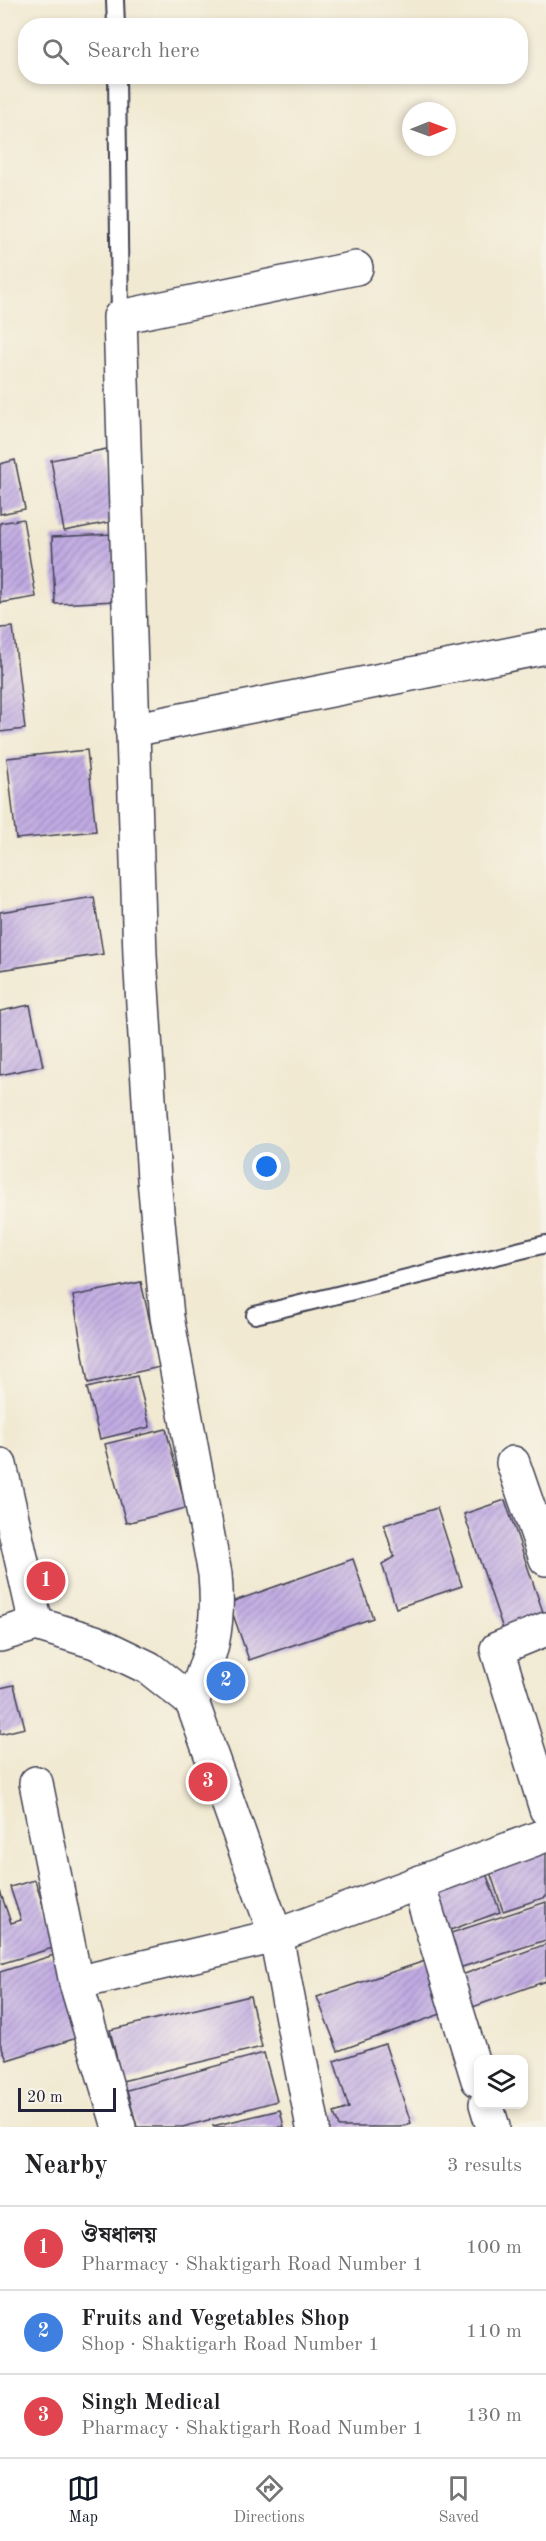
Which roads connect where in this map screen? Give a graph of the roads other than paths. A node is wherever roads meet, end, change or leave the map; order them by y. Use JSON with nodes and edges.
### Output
{"nodes":[{"id":1,"x":115,"y":0,"type":"edge"},
{"id":2,"x":116,"y":18,"type":"edge"},
{"id":3,"x":117,"y":84,"type":"edge"},
{"id":4,"x":356,"y":268,"type":"dead end"},
{"id":5,"x":120,"y":316,"type":"junction"},
{"id":6,"x":546,"y":647,"type":"edge"},
{"id":7,"x":132,"y":730,"type":"junction"},
{"id":8,"x":546,"y":1244,"type":"edge"},
{"id":9,"x":255,"y":1314,"type":"dead end"},
{"id":10,"x":513,"y":1463,"type":"dead end"},
{"id":11,"x":0,"y":1465,"type":"edge"},
{"id":12,"x":546,"y":1559,"type":"edge"},
{"id":13,"x":36,"y":1624,"type":"junction"},
{"id":14,"x":546,"y":1629,"type":"edge"},
{"id":15,"x":0,"y":1635,"type":"edge"},
{"id":16,"x":192,"y":1702,"type":"junction"},
{"id":17,"x":36,"y":1783,"type":"dead end"},
{"id":18,"x":546,"y":1809,"type":"edge"},
{"id":19,"x":546,"y":1835,"type":"edge"},
{"id":20,"x":417,"y":1883,"type":"junction"},
{"id":21,"x":276,"y":1936,"type":"junction"},
{"id":22,"x":76,"y":1983,"type":"junction"},
{"id":23,"x":474,"y":2067,"type":"edge"},
{"id":24,"x":488,"y":2109,"type":"edge"},
{"id":25,"x":119,"y":2127,"type":"edge"},
{"id":26,"x":313,"y":2127,"type":"edge"},
{"id":27,"x":493,"y":2127,"type":"edge"}],
"edges":[{"from":1,"to":2,"type":"lane"},
{"from":3,"to":5,"type":"lane"},
{"from":4,"to":5,"type":"street"},
{"from":5,"to":7,"type":"street"},
{"from":6,"to":7,"type":"street"},
{"from":7,"to":16,"type":"street"},
{"from":8,"to":9,"type":"lane"},
{"from":10,"to":12,"type":"street"},
{"from":11,"to":13,"type":"street"},
{"from":13,"to":15,"type":"street"},
{"from":13,"to":16,"type":"street"},
{"from":14,"to":18,"type":"street"},
{"from":16,"to":21,"type":"street"},
{"from":17,"to":22,"type":"street"},
{"from":19,"to":20,"type":"street"},
{"from":20,"to":21,"type":"street"},
{"from":20,"to":23,"type":"street"},
{"from":21,"to":22,"type":"street"},
{"from":21,"to":26,"type":"street"},
{"from":22,"to":25,"type":"street"},
{"from":24,"to":27,"type":"street"}]}
